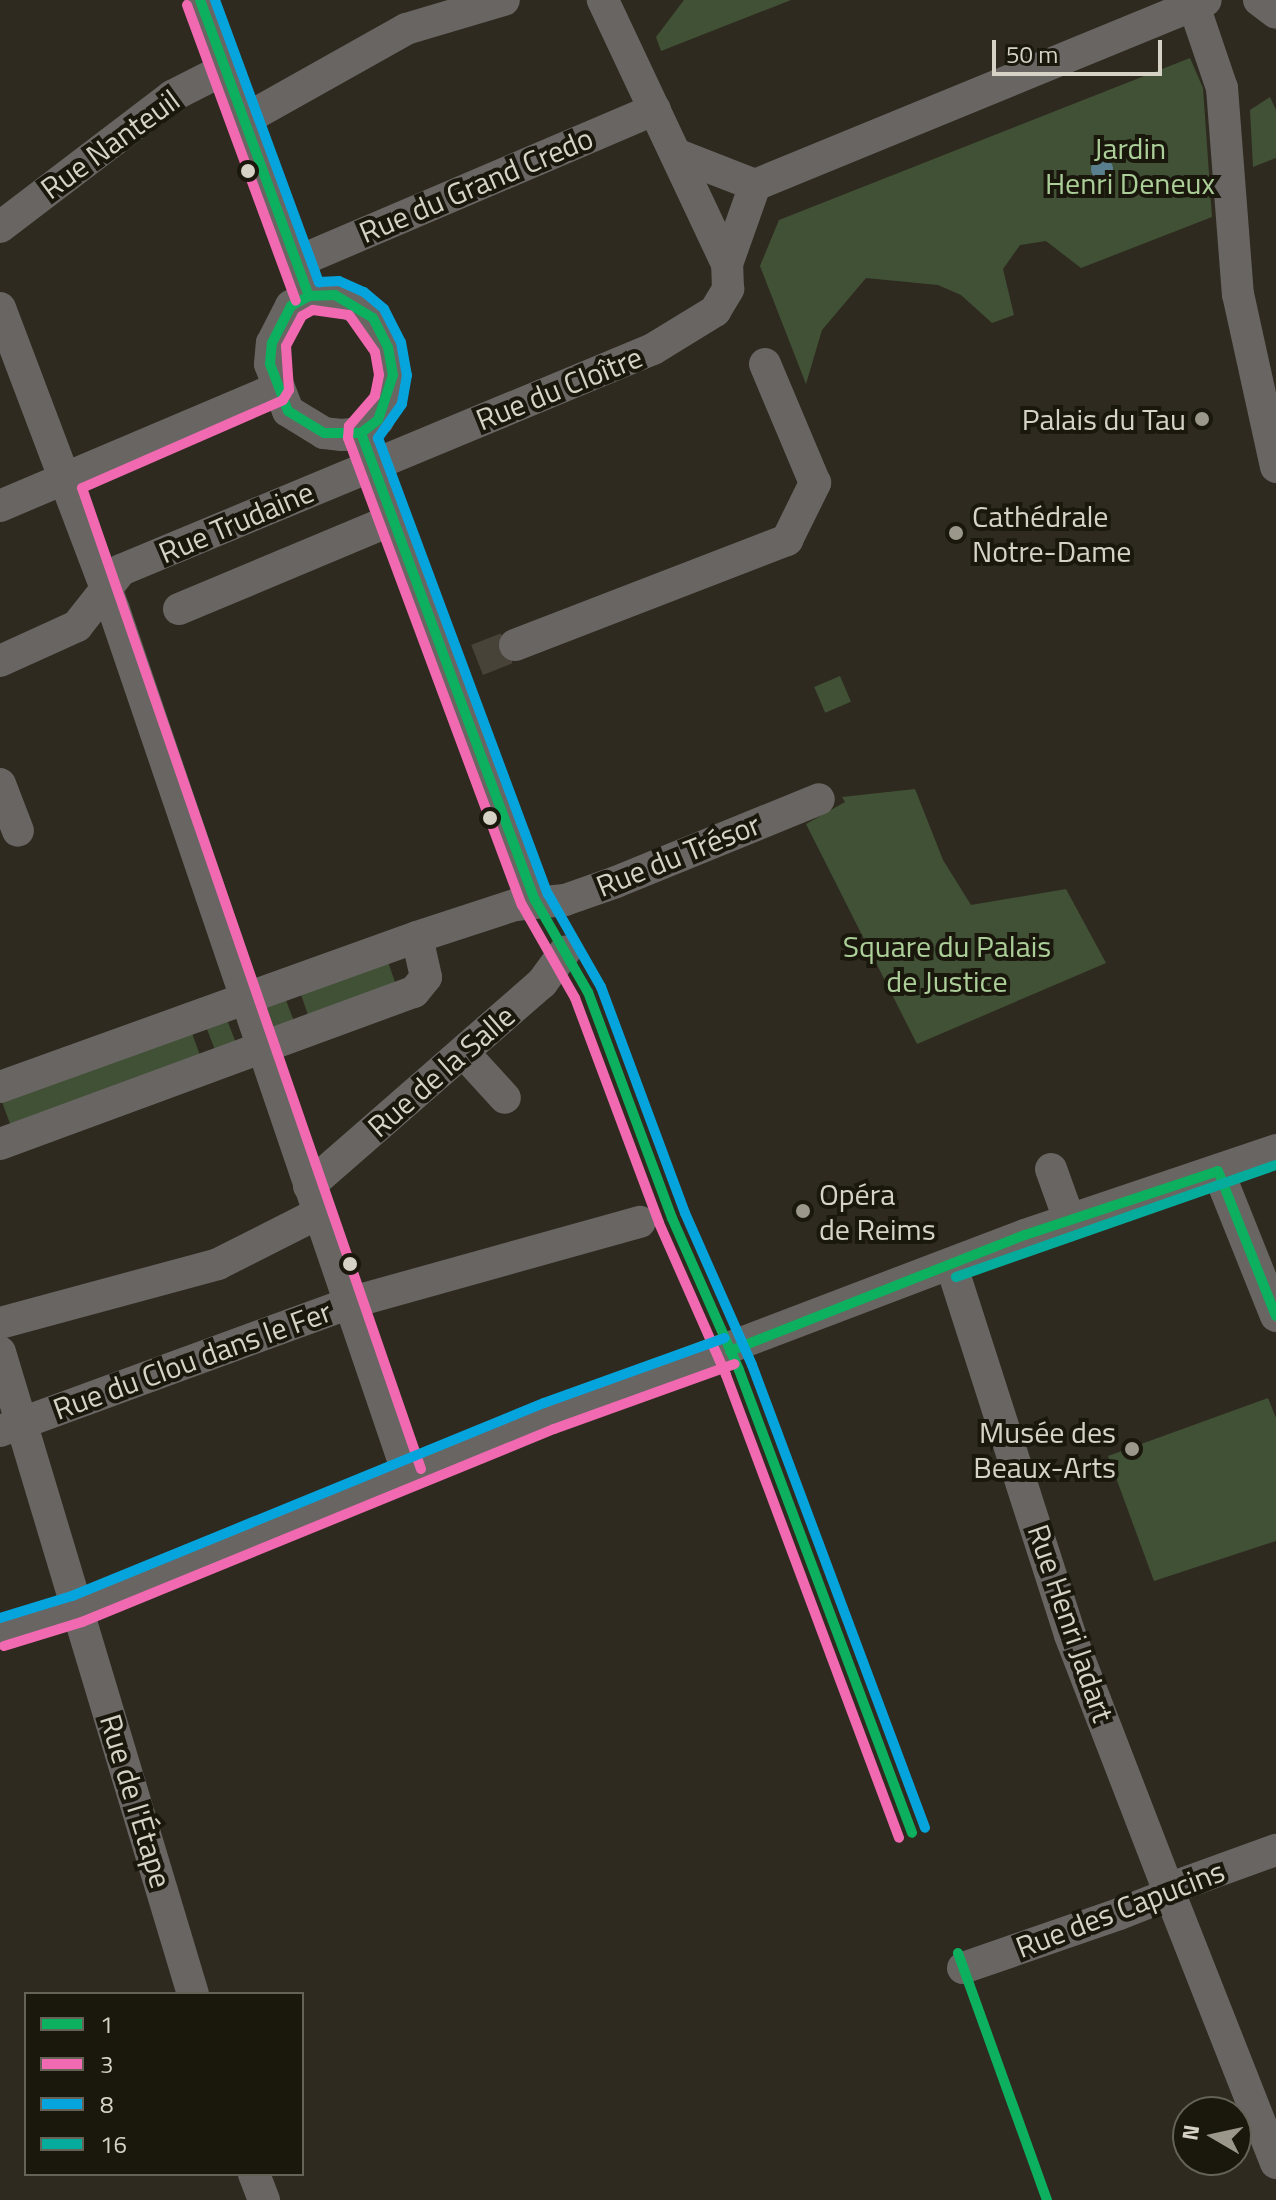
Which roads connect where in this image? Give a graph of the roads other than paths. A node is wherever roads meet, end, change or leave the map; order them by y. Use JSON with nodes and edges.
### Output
{"nodes":[{"id":1,"x":200,"y":0,"type":"edge"},
{"id":2,"x":504,"y":0,"type":"edge"},
{"id":3,"x":603,"y":0,"type":"edge"},
{"id":4,"x":1259,"y":0,"type":"edge"},
{"id":5,"x":1197,"y":1,"type":"edge"},
{"id":6,"x":1276,"y":13,"type":"edge"},
{"id":7,"x":225,"y":69,"type":"junction"},
{"id":8,"x":655,"y":109,"type":"junction"},
{"id":9,"x":244,"y":120,"type":"junction"},
{"id":10,"x":678,"y":155,"type":"junction"},
{"id":11,"x":755,"y":185,"type":"junction"},
{"id":12,"x":0,"y":227,"type":"edge"},
{"id":13,"x":297,"y":262,"type":"junction"},
{"id":14,"x":727,"y":276,"type":"junction"},
{"id":15,"x":309,"y":296,"type":"junction"},
{"id":16,"x":0,"y":308,"type":"edge"},
{"id":17,"x":1264,"y":361,"type":"edge"},
{"id":18,"x":765,"y":364,"type":"dead end"},
{"id":19,"x":275,"y":389,"type":"junction"},
{"id":20,"x":361,"y":433,"type":"junction"},
{"id":21,"x":373,"y":464,"type":"junction"},
{"id":22,"x":1276,"y":467,"type":"edge"},
{"id":23,"x":65,"y":480,"type":"junction"},
{"id":24,"x":0,"y":506,"type":"edge"},
{"id":25,"x":394,"y":519,"type":"junction"},
{"id":26,"x":107,"y":592,"type":"junction"},
{"id":27,"x":179,"y":609,"type":"dead end"},
{"id":28,"x":522,"y":643,"type":"tunnel mouth"},
{"id":29,"x":0,"y":661,"type":"edge"},
{"id":30,"x":0,"y":784,"type":"edge"},
{"id":31,"x":819,"y":799,"type":"dead end"},
{"id":32,"x":18,"y":831,"type":"dead end"},
{"id":33,"x":535,"y":900,"type":"junction"},
{"id":34,"x":417,"y":937,"type":"junction"},
{"id":35,"x":565,"y":951,"type":"dead end"},
{"id":36,"x":246,"y":1000,"type":"junction"},
{"id":37,"x":263,"y":1048,"type":"junction"},
{"id":38,"x":463,"y":1052,"type":"junction"},
{"id":39,"x":0,"y":1087,"type":"edge"},
{"id":40,"x":505,"y":1098,"type":"dead end"},
{"id":41,"x":0,"y":1144,"type":"edge"},
{"id":42,"x":1276,"y":1150,"type":"edge"},
{"id":43,"x":1051,"y":1169,"type":"dead end"},
{"id":44,"x":1218,"y":1171,"type":"junction"},
{"id":45,"x":314,"y":1200,"type":"junction"},
{"id":46,"x":640,"y":1222,"type":"dead end"},
{"id":47,"x":1070,"y":1222,"type":"junction"},
{"id":48,"x":951,"y":1264,"type":"junction"},
{"id":49,"x":349,"y":1303,"type":"junction"},
{"id":50,"x":1276,"y":1316,"type":"edge"},
{"id":51,"x":0,"y":1323,"type":"edge"},
{"id":52,"x":0,"y":1352,"type":"edge"},
{"id":53,"x":11,"y":1427,"type":"edge"},
{"id":54,"x":408,"y":1474,"type":"junction"},
{"id":55,"x":77,"y":1609,"type":"junction"},
{"id":56,"x":0,"y":1633,"type":"edge"},
{"id":57,"x":1276,"y":1850,"type":"edge"},
{"id":58,"x":1169,"y":1892,"type":"junction"},
{"id":59,"x":963,"y":1968,"type":"dead end"},
{"id":60,"x":192,"y":1992,"type":"edge"},
{"id":61,"x":1276,"y":2163,"type":"edge"},
{"id":62,"x":255,"y":2176,"type":"edge"},
{"id":63,"x":264,"y":2200,"type":"edge"}],
"edges":[{"from":1,"to":7,"type":"street"},
{"from":2,"to":9,"type":"street"},
{"from":3,"to":8,"type":"street"},
{"from":4,"to":6,"type":"street"},
{"from":5,"to":11,"type":"street"},
{"from":5,"to":17,"type":"street"},
{"from":7,"to":9,"type":"street"},
{"from":7,"to":12,"type":"street","name":"Rue Nanteuil"},
{"from":8,"to":10,"type":"street"},
{"from":8,"to":13,"type":"street","name":"Rue du Grand Credo"},
{"from":9,"to":13,"type":"street"},
{"from":10,"to":11,"type":"street"},
{"from":10,"to":14,"type":"street"},
{"from":11,"to":14,"type":"street","name":"Rue du Cloître"},
{"from":13,"to":15,"type":"street"},
{"from":14,"to":21,"type":"street","name":"Rue du Cloître"},
{"from":15,"to":19,"type":"street"},
{"from":15,"to":20,"type":"street"},
{"from":16,"to":23,"type":"street"},
{"from":17,"to":22,"type":"street"},
{"from":18,"to":28,"type":"street"},
{"from":19,"to":20,"type":"street"},
{"from":19,"to":23,"type":"street"},
{"from":20,"to":21,"type":"street"},
{"from":21,"to":25,"type":"street"},
{"from":21,"to":26,"type":"street","name":"Rue Trudaine"},
{"from":23,"to":24,"type":"street"},
{"from":23,"to":26,"type":"street"},
{"from":25,"to":27,"type":"street"},
{"from":25,"to":33,"type":"street"},
{"from":26,"to":29,"type":"street","name":"Rue Trudaine"},
{"from":26,"to":36,"type":"street"},
{"from":30,"to":32,"type":"street"},
{"from":31,"to":33,"type":"street","name":"Rue du Trésor"},
{"from":33,"to":34,"type":"street","name":"Rue du Trésor"},
{"from":34,"to":36,"type":"street","name":"Rue du Trésor"},
{"from":34,"to":37,"type":"street"},
{"from":35,"to":38,"type":"street","name":"Rue de la Salle"},
{"from":36,"to":37,"type":"street"},
{"from":36,"to":39,"type":"street","name":"Rue du Trésor"},
{"from":37,"to":41,"type":"street"},
{"from":37,"to":45,"type":"street"},
{"from":38,"to":40,"type":"street"},
{"from":38,"to":45,"type":"street","name":"Rue de la Salle"},
{"from":42,"to":44,"type":"street"},
{"from":43,"to":47,"type":"street"},
{"from":44,"to":47,"type":"street"},
{"from":44,"to":50,"type":"street"},
{"from":45,"to":49,"type":"street"},
{"from":45,"to":51,"type":"street","name":"Rue de la Salle"},
{"from":46,"to":49,"type":"street","name":"Rue du Clou dans le Fer"},
{"from":47,"to":48,"type":"street"},
{"from":48,"to":54,"type":"street"},
{"from":48,"to":58,"type":"street","name":"Rue Henri Jadart"},
{"from":49,"to":53,"type":"street","name":"Rue du Clou dans le Fer"},
{"from":49,"to":54,"type":"street"},
{"from":52,"to":53,"type":"street","name":"Rue de l'Étape"},
{"from":53,"to":55,"type":"street","name":"Rue de l'Étape"},
{"from":54,"to":55,"type":"street"},
{"from":55,"to":56,"type":"street"},
{"from":55,"to":60,"type":"street","name":"Rue de l'Étape"},
{"from":57,"to":58,"type":"street","name":"Rue des Capucins"},
{"from":58,"to":59,"type":"street","name":"Rue des Capucins"},
{"from":58,"to":61,"type":"street","name":"Rue Henri Jadart"},
{"from":62,"to":63,"type":"street"}]}
